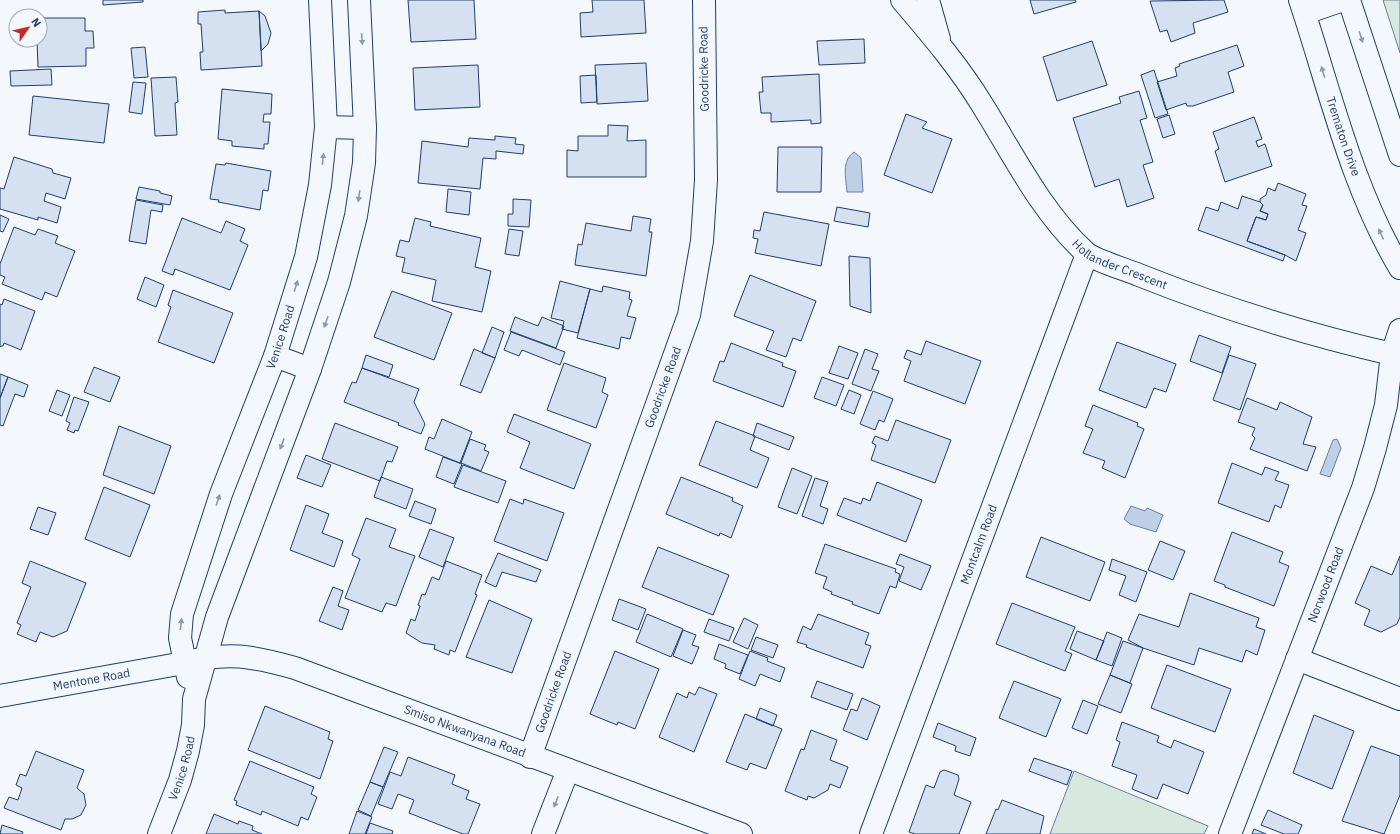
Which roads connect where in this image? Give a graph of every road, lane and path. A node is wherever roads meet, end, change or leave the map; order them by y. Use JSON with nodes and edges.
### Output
{"nodes":[{"id":1,"x":320,"y":0,"type":"edge"},
{"id":2,"x":359,"y":0,"type":"edge"},
{"id":3,"x":704,"y":0,"type":"edge"},
{"id":4,"x":902,"y":0,"type":"edge"},
{"id":5,"x":928,"y":0,"type":"edge"},
{"id":6,"x":1343,"y":0,"type":"edge"},
{"id":7,"x":1349,"y":0,"type":"edge"},
{"id":8,"x":1302,"y":6,"type":"edge"},
{"id":9,"x":942,"y":46,"type":"junction"},
{"id":10,"x":326,"y":127,"type":"junction"},
{"id":11,"x":366,"y":128,"type":"junction"},
{"id":12,"x":1400,"y":155,"type":"edge"},
{"id":13,"x":1087,"y":254,"type":"junction"},
{"id":14,"x":1400,"y":268,"type":"edge"},
{"id":15,"x":1400,"y":330,"type":"edge"},
{"id":16,"x":1392,"y":354,"type":"junction"},
{"id":17,"x":275,"y":356,"type":"junction"},
{"id":18,"x":310,"y":368,"type":"junction"},
{"id":19,"x":207,"y":657,"type":"junction"},
{"id":20,"x":1298,"y":659,"type":"junction"},
{"id":21,"x":184,"y":663,"type":"junction"},
{"id":22,"x":0,"y":696,"type":"edge"},
{"id":23,"x":194,"y":699,"type":"junction"},
{"id":24,"x":1400,"y":699,"type":"edge"},
{"id":25,"x":530,"y":757,"type":"junction"},
{"id":26,"x":568,"y":770,"type":"junction"},
{"id":27,"x":159,"y":834,"type":"edge"},
{"id":28,"x":543,"y":834,"type":"edge"},
{"id":29,"x":741,"y":834,"type":"edge"},
{"id":30,"x":871,"y":834,"type":"edge"},
{"id":31,"x":1230,"y":834,"type":"edge"}],
"edges":[{"from":1,"to":10,"type":"street","name":"Venice Road"},
{"from":2,"to":11,"type":"street","one_way":true},
{"from":3,"to":25,"type":"street","name":"Goodricke Road"},
{"from":4,"to":9,"type":"street","name":"Hollander Crescent"},
{"from":5,"to":9,"type":"street","name":"Hollander Crescent"},
{"from":6,"to":8,"type":"street"},
{"from":7,"to":12,"type":"street","one_way":true},
{"from":14,"to":8,"type":"street","name":"Trematon Drive","one_way":true},
{"from":9,"to":13,"type":"street","name":"Hollander Crescent"},
{"from":10,"to":11,"type":"street"},
{"from":17,"to":10,"type":"street","name":"Venice Road","one_way":true},
{"from":11,"to":18,"type":"street","one_way":true},
{"from":13,"to":16,"type":"street","name":"Hollander Crescent"},
{"from":13,"to":30,"type":"street","name":"Montcalm Road"},
{"from":15,"to":16,"type":"street","name":"Norwood Road"},
{"from":16,"to":20,"type":"street","name":"Norwood Road"},
{"from":17,"to":18,"type":"street"},
{"from":21,"to":17,"type":"street","name":"Venice Road","one_way":true},
{"from":18,"to":19,"type":"street","one_way":true},
{"from":19,"to":21,"type":"street","name":"Smiso Nkwanyana Road"},
{"from":19,"to":23,"type":"street"},
{"from":19,"to":25,"type":"street","name":"Smiso Nkwanyana Road"},
{"from":20,"to":24,"type":"street"},
{"from":20,"to":31,"type":"street","name":"Norwood Road"},
{"from":21,"to":22,"type":"street","name":"Mentone Road"},
{"from":21,"to":23,"type":"street","name":"Venice Road"},
{"from":23,"to":27,"type":"street","name":"Venice Road"},
{"from":25,"to":26,"type":"street","name":"Smiso Nkwanyana Road"},
{"from":26,"to":28,"type":"street","one_way":true},
{"from":26,"to":29,"type":"street","name":"Smiso Nkwanyana Road"}]}
